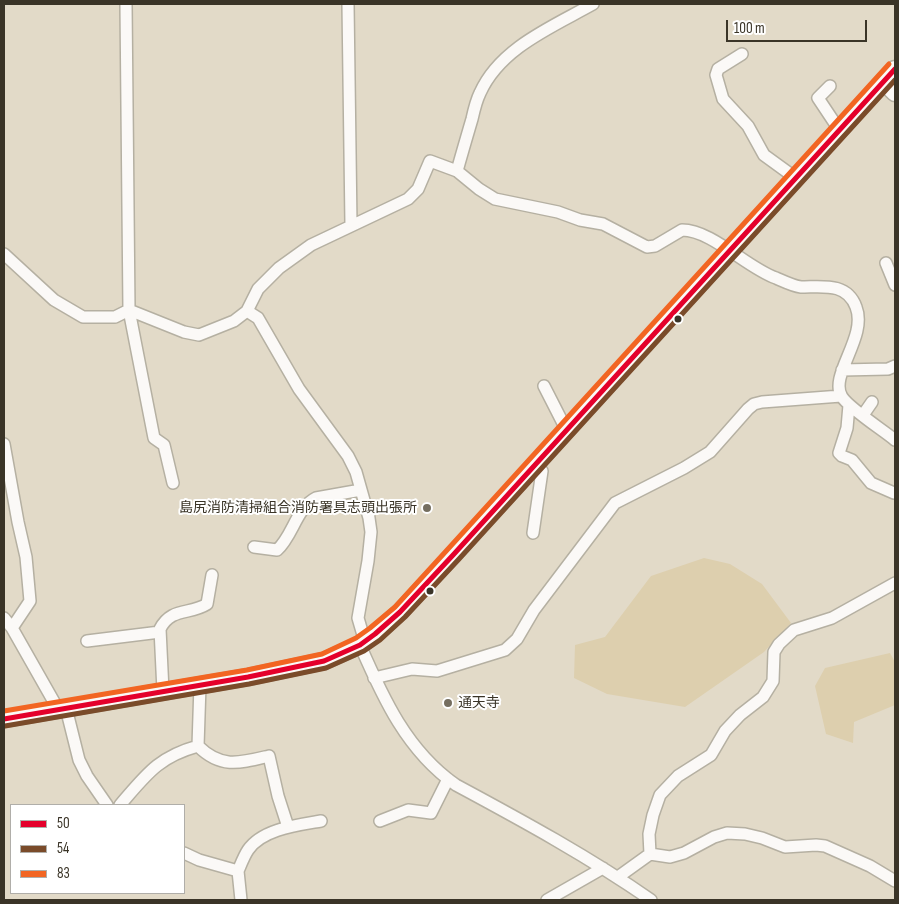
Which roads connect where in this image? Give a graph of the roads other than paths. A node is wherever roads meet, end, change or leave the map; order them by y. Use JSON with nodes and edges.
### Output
{"nodes":[{"id":1,"x":126,"y":4,"type":"edge"},
{"id":2,"x":348,"y":4,"type":"edge"},
{"id":3,"x":593,"y":4,"type":"edge"},
{"id":4,"x":742,"y":54,"type":"dead end"},
{"id":5,"x":895,"y":69,"type":"edge"},
{"id":6,"x":830,"y":86,"type":"dead end"},
{"id":7,"x":890,"y":87,"type":"edge"},
{"id":8,"x":840,"y":131,"type":"junction"},
{"id":9,"x":457,"y":171,"type":"junction"},
{"id":10,"x":797,"y":179,"type":"junction"},
{"id":11,"x":351,"y":225,"type":"junction"},
{"id":12,"x":730,"y":251,"type":"junction"},
{"id":13,"x":4,"y":254,"type":"edge"},
{"id":14,"x":886,"y":263,"type":"dead end"},
{"id":15,"x":895,"y":284,"type":"edge"},
{"id":16,"x":130,"y":310,"type":"junction"},
{"id":17,"x":247,"y":311,"type":"junction"},
{"id":18,"x":895,"y":366,"type":"edge"},
{"id":19,"x":842,"y":370,"type":"junction"},
{"id":20,"x":544,"y":386,"type":"dead end"},
{"id":21,"x":845,"y":400,"type":"junction"},
{"id":22,"x":872,"y":402,"type":"dead end"},
{"id":23,"x":863,"y":415,"type":"junction"},
{"id":24,"x":567,"y":431,"type":"junction"},
{"id":25,"x":895,"y":440,"type":"edge"},
{"id":26,"x":4,"y":444,"type":"edge"},
{"id":27,"x":842,"y":456,"type":"junction"},
{"id":28,"x":536,"y":465,"type":"junction"},
{"id":29,"x":834,"y":465,"type":"dead end"},
{"id":30,"x":173,"y":482,"type":"dead end"},
{"id":31,"x":361,"y":490,"type":"junction"},
{"id":32,"x":894,"y":493,"type":"edge"},
{"id":33,"x":533,"y":532,"type":"dead end"},
{"id":34,"x":254,"y":547,"type":"dead end"},
{"id":35,"x":212,"y":575,"type":"dead end"},
{"id":36,"x":895,"y":583,"type":"edge"},
{"id":37,"x":4,"y":618,"type":"edge"},
{"id":38,"x":12,"y":628,"type":"junction"},
{"id":39,"x":160,"y":632,"type":"junction"},
{"id":40,"x":87,"y":641,"type":"dead end"},
{"id":41,"x":362,"y":643,"type":"junction"},
{"id":42,"x":374,"y":678,"type":"junction"},
{"id":43,"x":200,"y":685,"type":"junction"},
{"id":44,"x":162,"y":691,"type":"junction"},
{"id":45,"x":62,"y":709,"type":"junction"},
{"id":46,"x":4,"y":719,"type":"edge"},
{"id":47,"x":198,"y":746,"type":"junction"},
{"id":48,"x":448,"y":779,"type":"junction"},
{"id":49,"x":106,"y":804,"type":"edge"},
{"id":50,"x":121,"y":804,"type":"edge"},
{"id":51,"x":321,"y":821,"type":"dead end"},
{"id":52,"x":380,"y":822,"type":"dead end"},
{"id":53,"x":288,"y":827,"type":"junction"},
{"id":54,"x":185,"y":853,"type":"edge"},
{"id":55,"x":650,"y":854,"type":"junction"},
{"id":56,"x":604,"y":868,"type":"junction"},
{"id":57,"x":238,"y":871,"type":"junction"},
{"id":58,"x":618,"y":877,"type":"junction"},
{"id":59,"x":895,"y":881,"type":"edge"},
{"id":60,"x":241,"y":900,"type":"edge"},
{"id":61,"x":547,"y":900,"type":"edge"},
{"id":62,"x":651,"y":900,"type":"edge"}],
"edges":[{"from":1,"to":16,"type":"street"},
{"from":2,"to":11,"type":"street"},
{"from":3,"to":9,"type":"street"},
{"from":4,"to":10,"type":"street"},
{"from":5,"to":7,"type":"main road"},
{"from":6,"to":8,"type":"street"},
{"from":7,"to":8,"type":"main road"},
{"from":8,"to":10,"type":"main road"},
{"from":9,"to":11,"type":"street"},
{"from":9,"to":12,"type":"street"},
{"from":10,"to":12,"type":"main road"},
{"from":11,"to":17,"type":"street"},
{"from":12,"to":19,"type":"street"},
{"from":12,"to":24,"type":"main road"},
{"from":13,"to":16,"type":"street"},
{"from":14,"to":15,"type":"street"},
{"from":16,"to":17,"type":"street"},
{"from":16,"to":30,"type":"street"},
{"from":17,"to":31,"type":"street"},
{"from":18,"to":19,"type":"street"},
{"from":19,"to":21,"type":"street"},
{"from":20,"to":24,"type":"street"},
{"from":21,"to":23,"type":"street"},
{"from":21,"to":27,"type":"street"},
{"from":21,"to":42,"type":"street"},
{"from":22,"to":23,"type":"street"},
{"from":23,"to":25,"type":"street"},
{"from":24,"to":28,"type":"main road"},
{"from":26,"to":38,"type":"street"},
{"from":27,"to":29,"type":"street"},
{"from":27,"to":32,"type":"street"},
{"from":28,"to":33,"type":"street"},
{"from":28,"to":41,"type":"main road"},
{"from":31,"to":34,"type":"street"},
{"from":31,"to":41,"type":"street"},
{"from":35,"to":39,"type":"street"},
{"from":36,"to":55,"type":"street"},
{"from":37,"to":38,"type":"street"},
{"from":38,"to":45,"type":"street"},
{"from":39,"to":40,"type":"street"},
{"from":39,"to":44,"type":"street"},
{"from":41,"to":42,"type":"street"},
{"from":41,"to":43,"type":"main road"},
{"from":42,"to":48,"type":"street"},
{"from":43,"to":44,"type":"main road"},
{"from":43,"to":47,"type":"street"},
{"from":44,"to":45,"type":"main road"},
{"from":45,"to":46,"type":"main road"},
{"from":45,"to":49,"type":"street"},
{"from":47,"to":50,"type":"street"},
{"from":47,"to":53,"type":"street"},
{"from":48,"to":52,"type":"street"},
{"from":48,"to":56,"type":"street"},
{"from":51,"to":53,"type":"street"},
{"from":53,"to":57,"type":"street"},
{"from":54,"to":57,"type":"street"},
{"from":55,"to":58,"type":"street"},
{"from":55,"to":59,"type":"street"},
{"from":56,"to":58,"type":"street"},
{"from":56,"to":61,"type":"street"},
{"from":57,"to":60,"type":"street"},
{"from":58,"to":62,"type":"street"}]}
